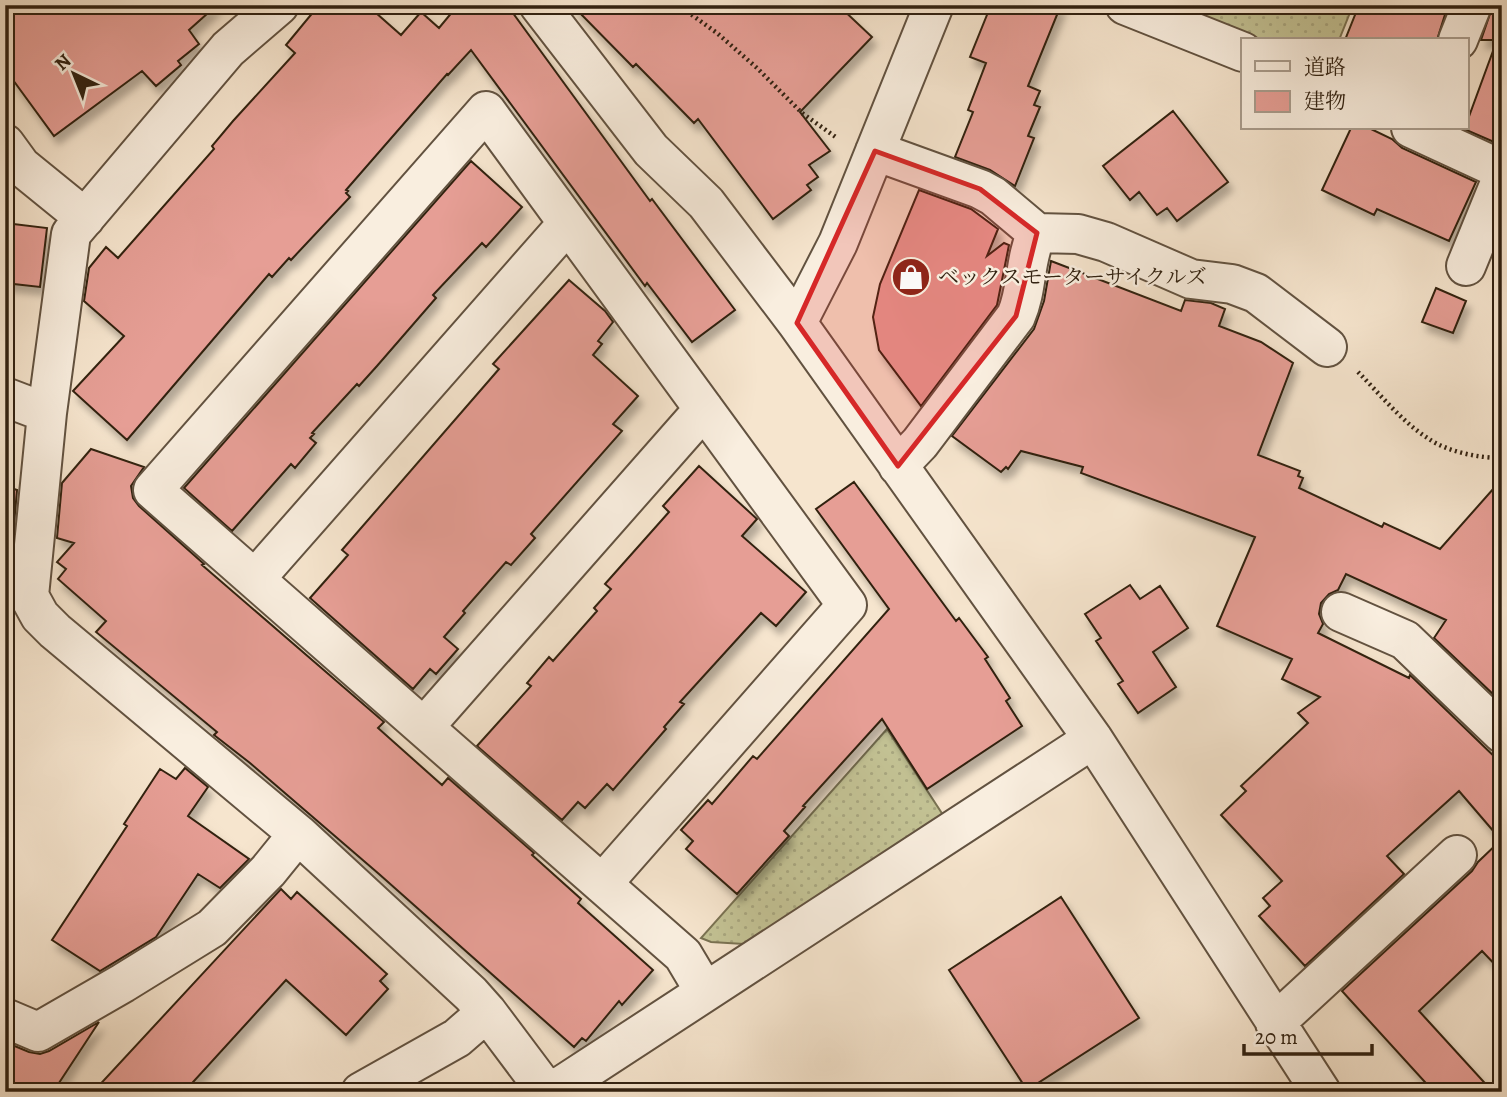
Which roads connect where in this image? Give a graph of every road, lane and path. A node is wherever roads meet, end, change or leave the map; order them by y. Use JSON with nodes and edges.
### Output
{"nodes":[{"id":1,"x":279,"y":5,"type":"edge"},
{"id":2,"x":539,"y":5,"type":"edge"},
{"id":3,"x":678,"y":5,"type":"edge"},
{"id":4,"x":934,"y":5,"type":"edge"},
{"id":5,"x":1125,"y":5,"type":"edge"},
{"id":6,"x":1472,"y":5,"type":"edge"},
{"id":7,"x":1459,"y":38,"type":"edge"},
{"id":8,"x":1241,"y":51,"type":"edge"},
{"id":9,"x":1419,"y":130,"type":"edge"},
{"id":10,"x":5,"y":144,"type":"edge"},
{"id":11,"x":858,"y":146,"type":"junction"},
{"id":12,"x":1502,"y":170,"type":"edge"},
{"id":13,"x":1502,"y":178,"type":"edge"},
{"id":14,"x":85,"y":218,"type":"junction"},
{"id":15,"x":568,"y":222,"type":"junction"},
{"id":16,"x":1037,"y":233,"type":"junction"},
{"id":17,"x":1466,"y":266,"type":"dead end"},
{"id":18,"x":797,"y":323,"type":"junction"},
{"id":19,"x":1327,"y":347,"type":"joint"},
{"id":20,"x":5,"y":397,"type":"edge"},
{"id":21,"x":704,"y":409,"type":"junction"},
{"id":22,"x":47,"y":413,"type":"junction"},
{"id":23,"x":1502,"y":458,"type":"edge"},
{"id":24,"x":898,"y":466,"type":"junction"},
{"id":25,"x":255,"y":579,"type":"junction"},
{"id":26,"x":18,"y":587,"type":"edge"},
{"id":27,"x":1341,"y":612,"type":"dead end"},
{"id":28,"x":424,"y":727,"type":"junction"},
{"id":29,"x":1502,"y":733,"type":"edge"},
{"id":30,"x":1093,"y":739,"type":"junction"},
{"id":31,"x":298,"y":834,"type":"junction"},
{"id":32,"x":1457,"y":855,"type":"dead end"},
{"id":33,"x":602,"y":884,"type":"junction"},
{"id":34,"x":705,"y":992,"type":"junction"},
{"id":35,"x":487,"y":1012,"type":"junction"},
{"id":36,"x":5,"y":1018,"type":"edge"},
{"id":37,"x":1275,"y":1023,"type":"junction"},
{"id":38,"x":361,"y":1092,"type":"edge"},
{"id":39,"x":549,"y":1092,"type":"edge"},
{"id":40,"x":1321,"y":1092,"type":"edge"}],
"edges":[{"from":1,"to":14,"type":"street"},
{"from":2,"to":18,"type":"street"},
{"from":3,"to":11,"type":"path"},
{"from":4,"to":11,"type":"street"},
{"from":5,"to":8,"type":"street"},
{"from":6,"to":7,"type":"street"},
{"from":9,"to":12,"type":"street"},
{"from":10,"to":14,"type":"street"},
{"from":11,"to":16,"type":"street"},
{"from":11,"to":18,"type":"street"},
{"from":13,"to":17,"type":"street"},
{"from":14,"to":22,"type":"street"},
{"from":15,"to":21,"type":"street"},
{"from":15,"to":25,"type":"street"},
{"from":15,"to":25,"type":"street"},
{"from":16,"to":19,"type":"street"},
{"from":16,"to":24,"type":"street"},
{"from":18,"to":24,"type":"street"},
{"from":19,"to":23,"type":"path"},
{"from":20,"to":22,"type":"street"},
{"from":21,"to":28,"type":"street"},
{"from":21,"to":33,"type":"street"},
{"from":22,"to":26,"type":"street"},
{"from":24,"to":30,"type":"street"},
{"from":25,"to":28,"type":"street"},
{"from":26,"to":31,"type":"street"},
{"from":27,"to":29,"type":"street"},
{"from":28,"to":33,"type":"street"},
{"from":30,"to":34,"type":"street"},
{"from":30,"to":37,"type":"street"},
{"from":31,"to":35,"type":"street"},
{"from":31,"to":36,"type":"street"},
{"from":32,"to":37,"type":"street"},
{"from":33,"to":34,"type":"street"},
{"from":34,"to":39,"type":"street"},
{"from":35,"to":38,"type":"street"},
{"from":35,"to":39,"type":"street"},
{"from":37,"to":40,"type":"street"}]}
